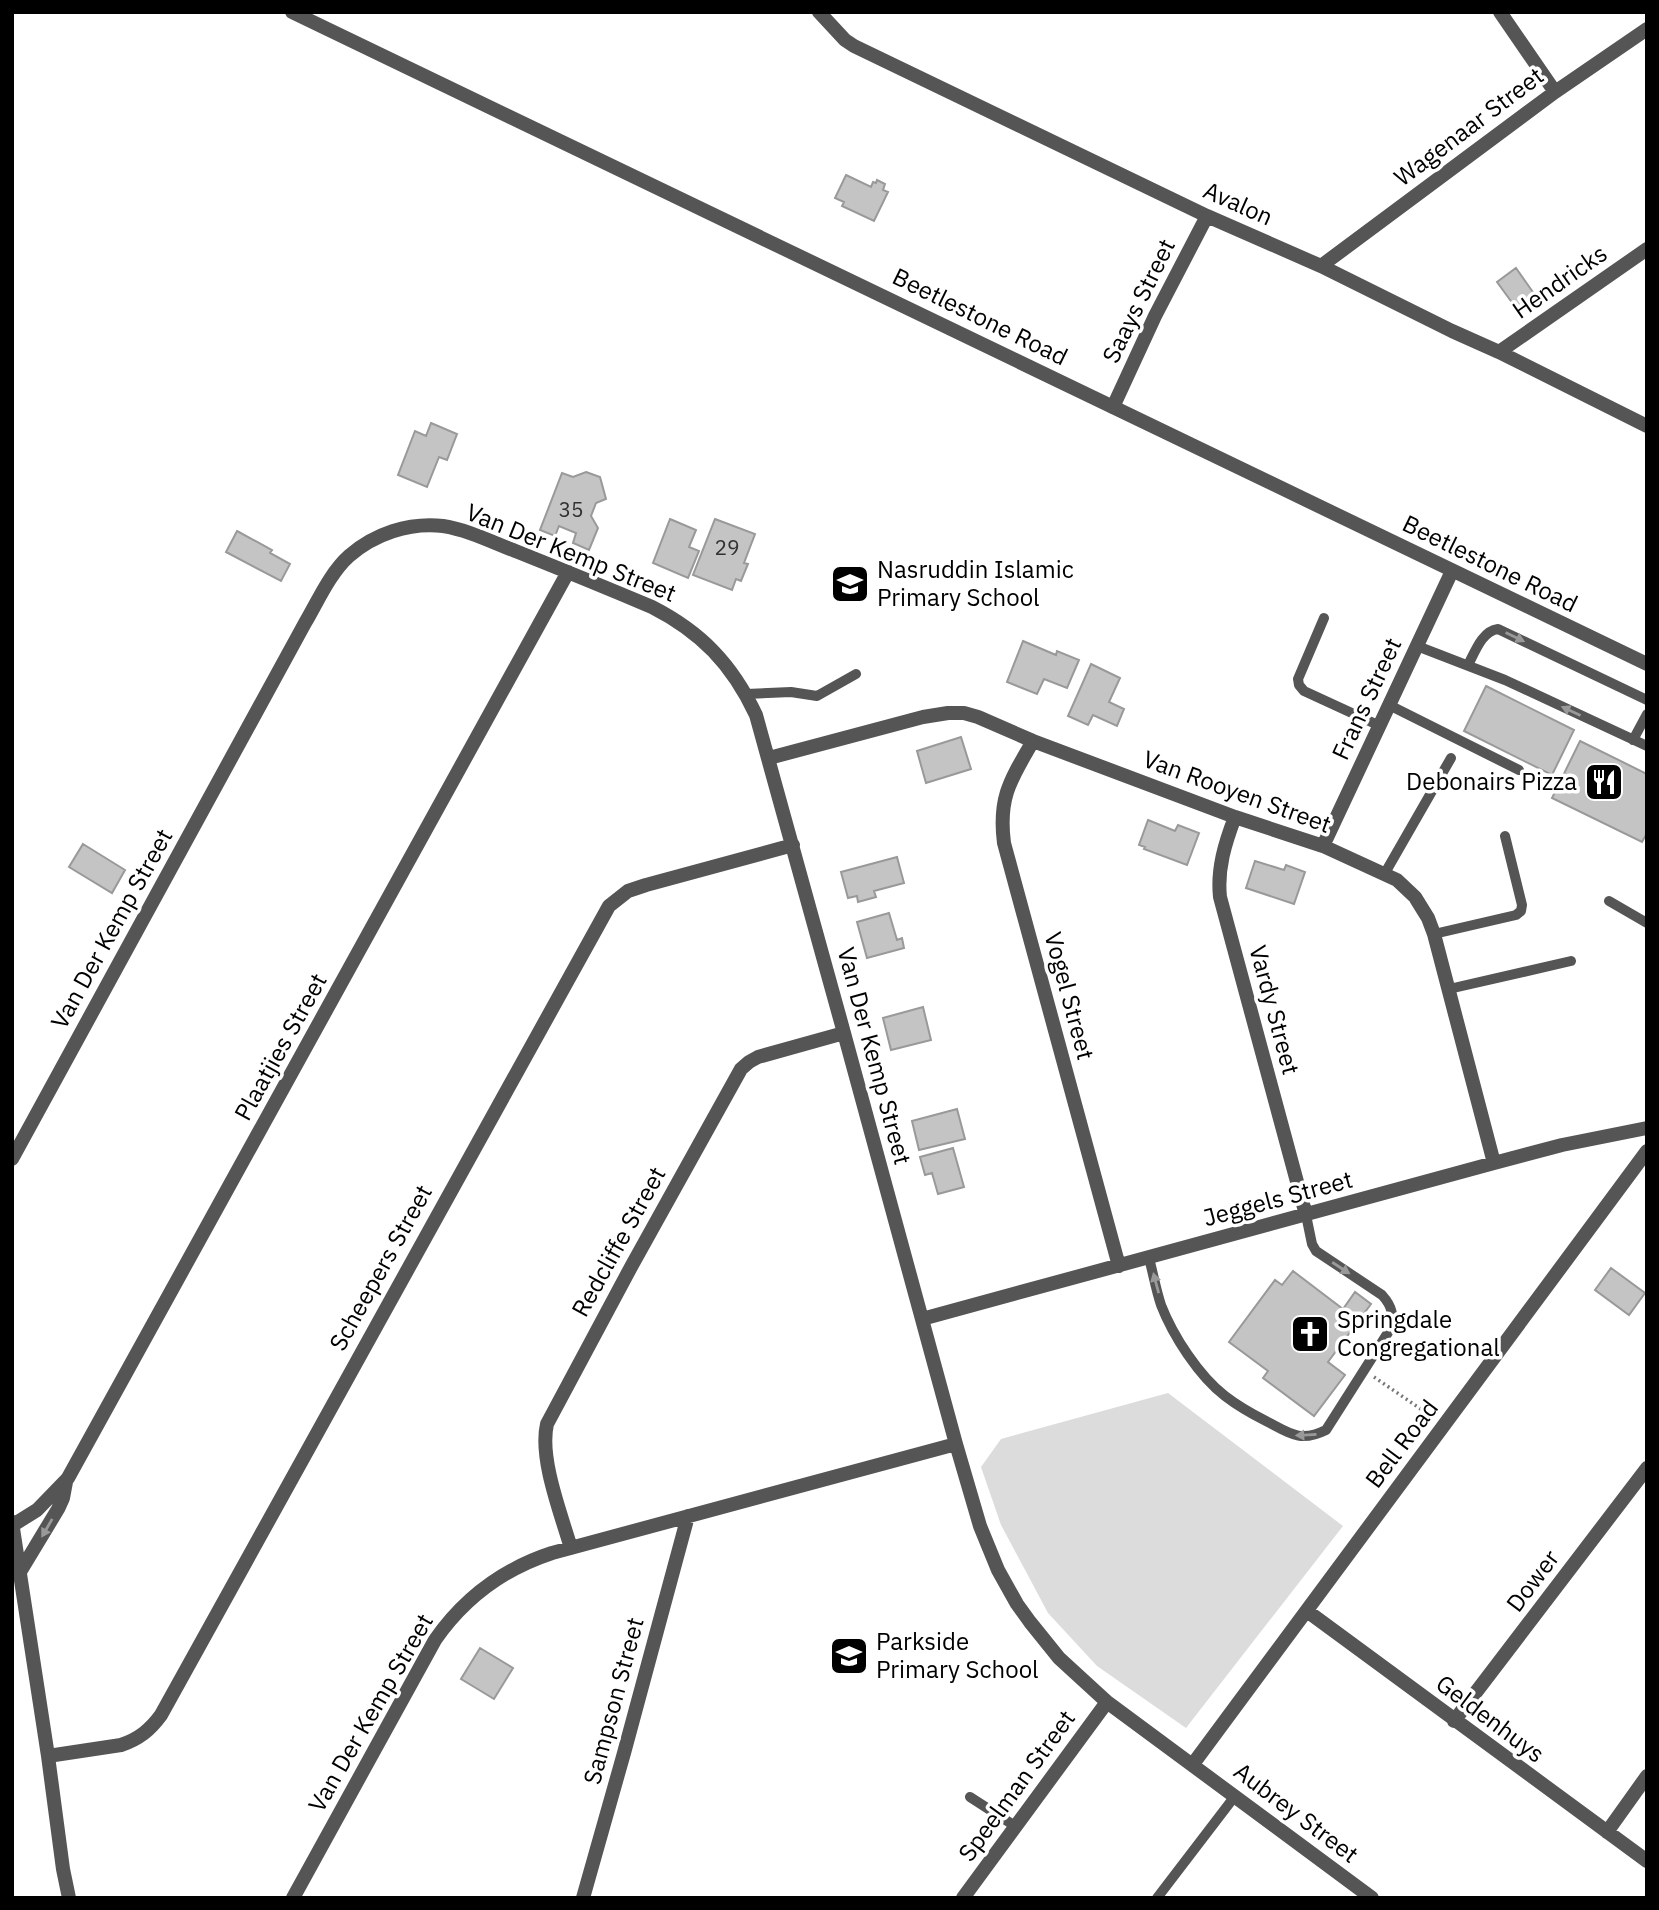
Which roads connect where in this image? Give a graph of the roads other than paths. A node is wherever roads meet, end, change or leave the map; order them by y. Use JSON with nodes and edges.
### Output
{"nodes":[{"id":1,"x":292,"y":12,"type":"edge"},
{"id":2,"x":819,"y":12,"type":"edge"},
{"id":3,"x":1500,"y":12,"type":"edge"},
{"id":4,"x":1647,"y":29,"type":"edge"},
{"id":5,"x":1555,"y":92,"type":"junction"},
{"id":6,"x":1207,"y":216,"type":"junction"},
{"id":7,"x":1647,"y":249,"type":"edge"},
{"id":8,"x":1321,"y":266,"type":"junction"},
{"id":9,"x":1499,"y":352,"type":"junction"},
{"id":10,"x":1113,"y":407,"type":"junction"},
{"id":11,"x":1647,"y":426,"type":"edge"},
{"id":12,"x":1452,"y":571,"type":"junction"},
{"id":13,"x":568,"y":572,"type":"junction"},
{"id":14,"x":1324,"y":618,"type":"dead end"},
{"id":15,"x":1417,"y":646,"type":"junction"},
{"id":16,"x":1647,"y":664,"type":"edge"},
{"id":17,"x":1468,"y":665,"type":"junction"},
{"id":18,"x":856,"y":674,"type":"dead end"},
{"id":19,"x":746,"y":694,"type":"junction"},
{"id":20,"x":1647,"y":700,"type":"edge"},
{"id":21,"x":1389,"y":705,"type":"junction"},
{"id":22,"x":1647,"y":714,"type":"edge"},
{"id":23,"x":1380,"y":726,"type":"junction"},
{"id":24,"x":1633,"y":740,"type":"junction"},
{"id":25,"x":1033,"y":741,"type":"junction"},
{"id":26,"x":1647,"y":746,"type":"edge"},
{"id":27,"x":769,"y":758,"type":"junction"},
{"id":28,"x":1451,"y":758,"type":"dead end"},
{"id":29,"x":1519,"y":770,"type":"dead end"},
{"id":30,"x":1235,"y":817,"type":"junction"},
{"id":31,"x":1505,"y":836,"type":"dead end"},
{"id":32,"x":793,"y":845,"type":"junction"},
{"id":33,"x":1323,"y":846,"type":"junction"},
{"id":34,"x":1385,"y":873,"type":"junction"},
{"id":35,"x":1609,"y":901,"type":"dead end"},
{"id":36,"x":1647,"y":923,"type":"edge"},
{"id":37,"x":1434,"y":934,"type":"junction"},
{"id":38,"x":1571,"y":961,"type":"dead end"},
{"id":39,"x":1449,"y":989,"type":"junction"},
{"id":40,"x":844,"y":1032,"type":"junction"},
{"id":41,"x":1647,"y":1128,"type":"edge"},
{"id":42,"x":1647,"y":1151,"type":"edge"},
{"id":43,"x":12,"y":1159,"type":"edge"},
{"id":44,"x":1494,"y":1163,"type":"junction"},
{"id":45,"x":1306,"y":1215,"type":"junction"},
{"id":46,"x":1149,"y":1258,"type":"junction"},
{"id":47,"x":1119,"y":1266,"type":"junction"},
{"id":48,"x":922,"y":1319,"type":"junction"},
{"id":49,"x":956,"y":1444,"type":"junction"},
{"id":50,"x":1647,"y":1468,"type":"edge"},
{"id":51,"x":66,"y":1481,"type":"junction"},
{"id":52,"x":688,"y":1516,"type":"junction"},
{"id":53,"x":13,"y":1524,"type":"edge"},
{"id":54,"x":571,"y":1548,"type":"junction"},
{"id":55,"x":20,"y":1572,"type":"junction"},
{"id":56,"x":1307,"y":1611,"type":"junction"},
{"id":57,"x":1107,"y":1702,"type":"junction"},
{"id":58,"x":1454,"y":1721,"type":"junction"},
{"id":59,"x":48,"y":1756,"type":"junction"},
{"id":60,"x":1193,"y":1764,"type":"junction"},
{"id":61,"x":1647,"y":1776,"type":"edge"},
{"id":62,"x":1235,"y":1796,"type":"junction"},
{"id":63,"x":970,"y":1797,"type":"dead end"},
{"id":64,"x":1015,"y":1826,"type":"junction"},
{"id":65,"x":1606,"y":1832,"type":"junction"},
{"id":66,"x":1647,"y":1861,"type":"edge"},
{"id":67,"x":69,"y":1898,"type":"edge"},
{"id":68,"x":293,"y":1898,"type":"edge"},
{"id":69,"x":583,"y":1898,"type":"edge"},
{"id":70,"x":963,"y":1898,"type":"edge"},
{"id":71,"x":1157,"y":1898,"type":"edge"},
{"id":72,"x":1371,"y":1898,"type":"edge"}],
"edges":[{"from":1,"to":10,"type":"street","name":"Beetlestone Road"},
{"from":2,"to":6,"type":"street","name":"Avalon"},
{"from":3,"to":5,"type":"street"},
{"from":4,"to":5,"type":"street","name":"Wagenaar Street"},
{"from":5,"to":8,"type":"street","name":"Wagenaar Street"},
{"from":6,"to":8,"type":"street","name":"Avalon"},
{"from":6,"to":10,"type":"street","name":"Saays Street"},
{"from":7,"to":9,"type":"street","name":"Hendricks"},
{"from":8,"to":9,"type":"street","name":"Avalon"},
{"from":9,"to":11,"type":"street","name":"Avalon"},
{"from":10,"to":12,"type":"street","name":"Beetlestone Road"},
{"from":12,"to":15,"type":"street","name":"Frans Street"},
{"from":12,"to":16,"type":"street","name":"Beetlestone Road"},
{"from":13,"to":19,"type":"street","name":"Van Der Kemp Street"},
{"from":13,"to":43,"type":"street","name":"Van Der Kemp Street"},
{"from":13,"to":51,"type":"street","name":"Plaatjies Street"},
{"from":14,"to":23,"type":"lane"},
{"from":15,"to":17,"type":"lane"},
{"from":15,"to":21,"type":"street","name":"Frans Street"},
{"from":17,"to":20,"type":"lane","one_way":true},
{"from":24,"to":17,"type":"lane","one_way":true},
{"from":18,"to":19,"type":"lane"},
{"from":19,"to":27,"type":"street","name":"Van Der Kemp Street"},
{"from":21,"to":23,"type":"street","name":"Frans Street"},
{"from":21,"to":29,"type":"lane"},
{"from":22,"to":24,"type":"lane"},
{"from":23,"to":33,"type":"street","name":"Frans Street"},
{"from":24,"to":26,"type":"lane"},
{"from":25,"to":27,"type":"street","name":"Van Rooyen Street"},
{"from":25,"to":30,"type":"street","name":"Van Rooyen Street"},
{"from":25,"to":47,"type":"street","name":"Vogel Street"},
{"from":27,"to":32,"type":"street","name":"Van Der Kemp Street"},
{"from":28,"to":34,"type":"lane"},
{"from":30,"to":33,"type":"street","name":"Van Rooyen Street"},
{"from":30,"to":45,"type":"street","name":"Vardy Street"},
{"from":31,"to":37,"type":"lane"},
{"from":32,"to":40,"type":"street","name":"Van Der Kemp Street"},
{"from":32,"to":59,"type":"street","name":"Scheepers Street"},
{"from":33,"to":34,"type":"street","name":"Van Rooyen Street"},
{"from":34,"to":37,"type":"street","name":"Van Rooyen Street"},
{"from":35,"to":36,"type":"lane"},
{"from":37,"to":39,"type":"street","name":"Van Rooyen Street"},
{"from":38,"to":39,"type":"lane"},
{"from":39,"to":44,"type":"street","name":"Van Rooyen Street"},
{"from":40,"to":48,"type":"street","name":"Van Der Kemp Street"},
{"from":40,"to":54,"type":"street","name":"Redcliffe Street"},
{"from":41,"to":44,"type":"street","name":"Jeggels Street"},
{"from":42,"to":56,"type":"street","name":"Bell Road"},
{"from":44,"to":45,"type":"street","name":"Jeggels Street"},
{"from":45,"to":46,"type":"street","name":"Jeggels Street"},
{"from":45,"to":46,"type":"lane","one_way":true},
{"from":46,"to":47,"type":"street","name":"Jeggels Street"},
{"from":47,"to":48,"type":"street","name":"Jeggels Street"},
{"from":48,"to":49,"type":"street","name":"Van Der Kemp Street"},
{"from":49,"to":52,"type":"street","name":"Van Der Kemp Street"},
{"from":49,"to":57,"type":"street","name":"Van Der Kemp Street"},
{"from":50,"to":58,"type":"street","name":"Dower"},
{"from":51,"to":53,"type":"street","name":"Plaatjies Street"},
{"from":51,"to":55,"type":"street","one_way":true},
{"from":52,"to":54,"type":"street","name":"Van Der Kemp Street"},
{"from":52,"to":69,"type":"street","name":"Sampson Street"},
{"from":53,"to":55,"type":"street"},
{"from":54,"to":68,"type":"street","name":"Van Der Kemp Street"},
{"from":55,"to":59,"type":"street"},
{"from":56,"to":58,"type":"street","name":"Geldenhuys"},
{"from":56,"to":60,"type":"street","name":"Bell Road"},
{"from":57,"to":60,"type":"street","name":"Van Der Kemp Street"},
{"from":57,"to":64,"type":"street","name":"Speelman Street"},
{"from":58,"to":65,"type":"street","name":"Geldenhuys"},
{"from":59,"to":67,"type":"street"},
{"from":60,"to":62,"type":"street","name":"Aubrey Street"},
{"from":61,"to":65,"type":"street"},
{"from":62,"to":71,"type":"lane"},
{"from":62,"to":72,"type":"street","name":"Aubrey Street"},
{"from":63,"to":64,"type":"lane"},
{"from":64,"to":70,"type":"street","name":"Speelman Street"},
{"from":65,"to":66,"type":"street","name":"Geldenhuys"}]}
